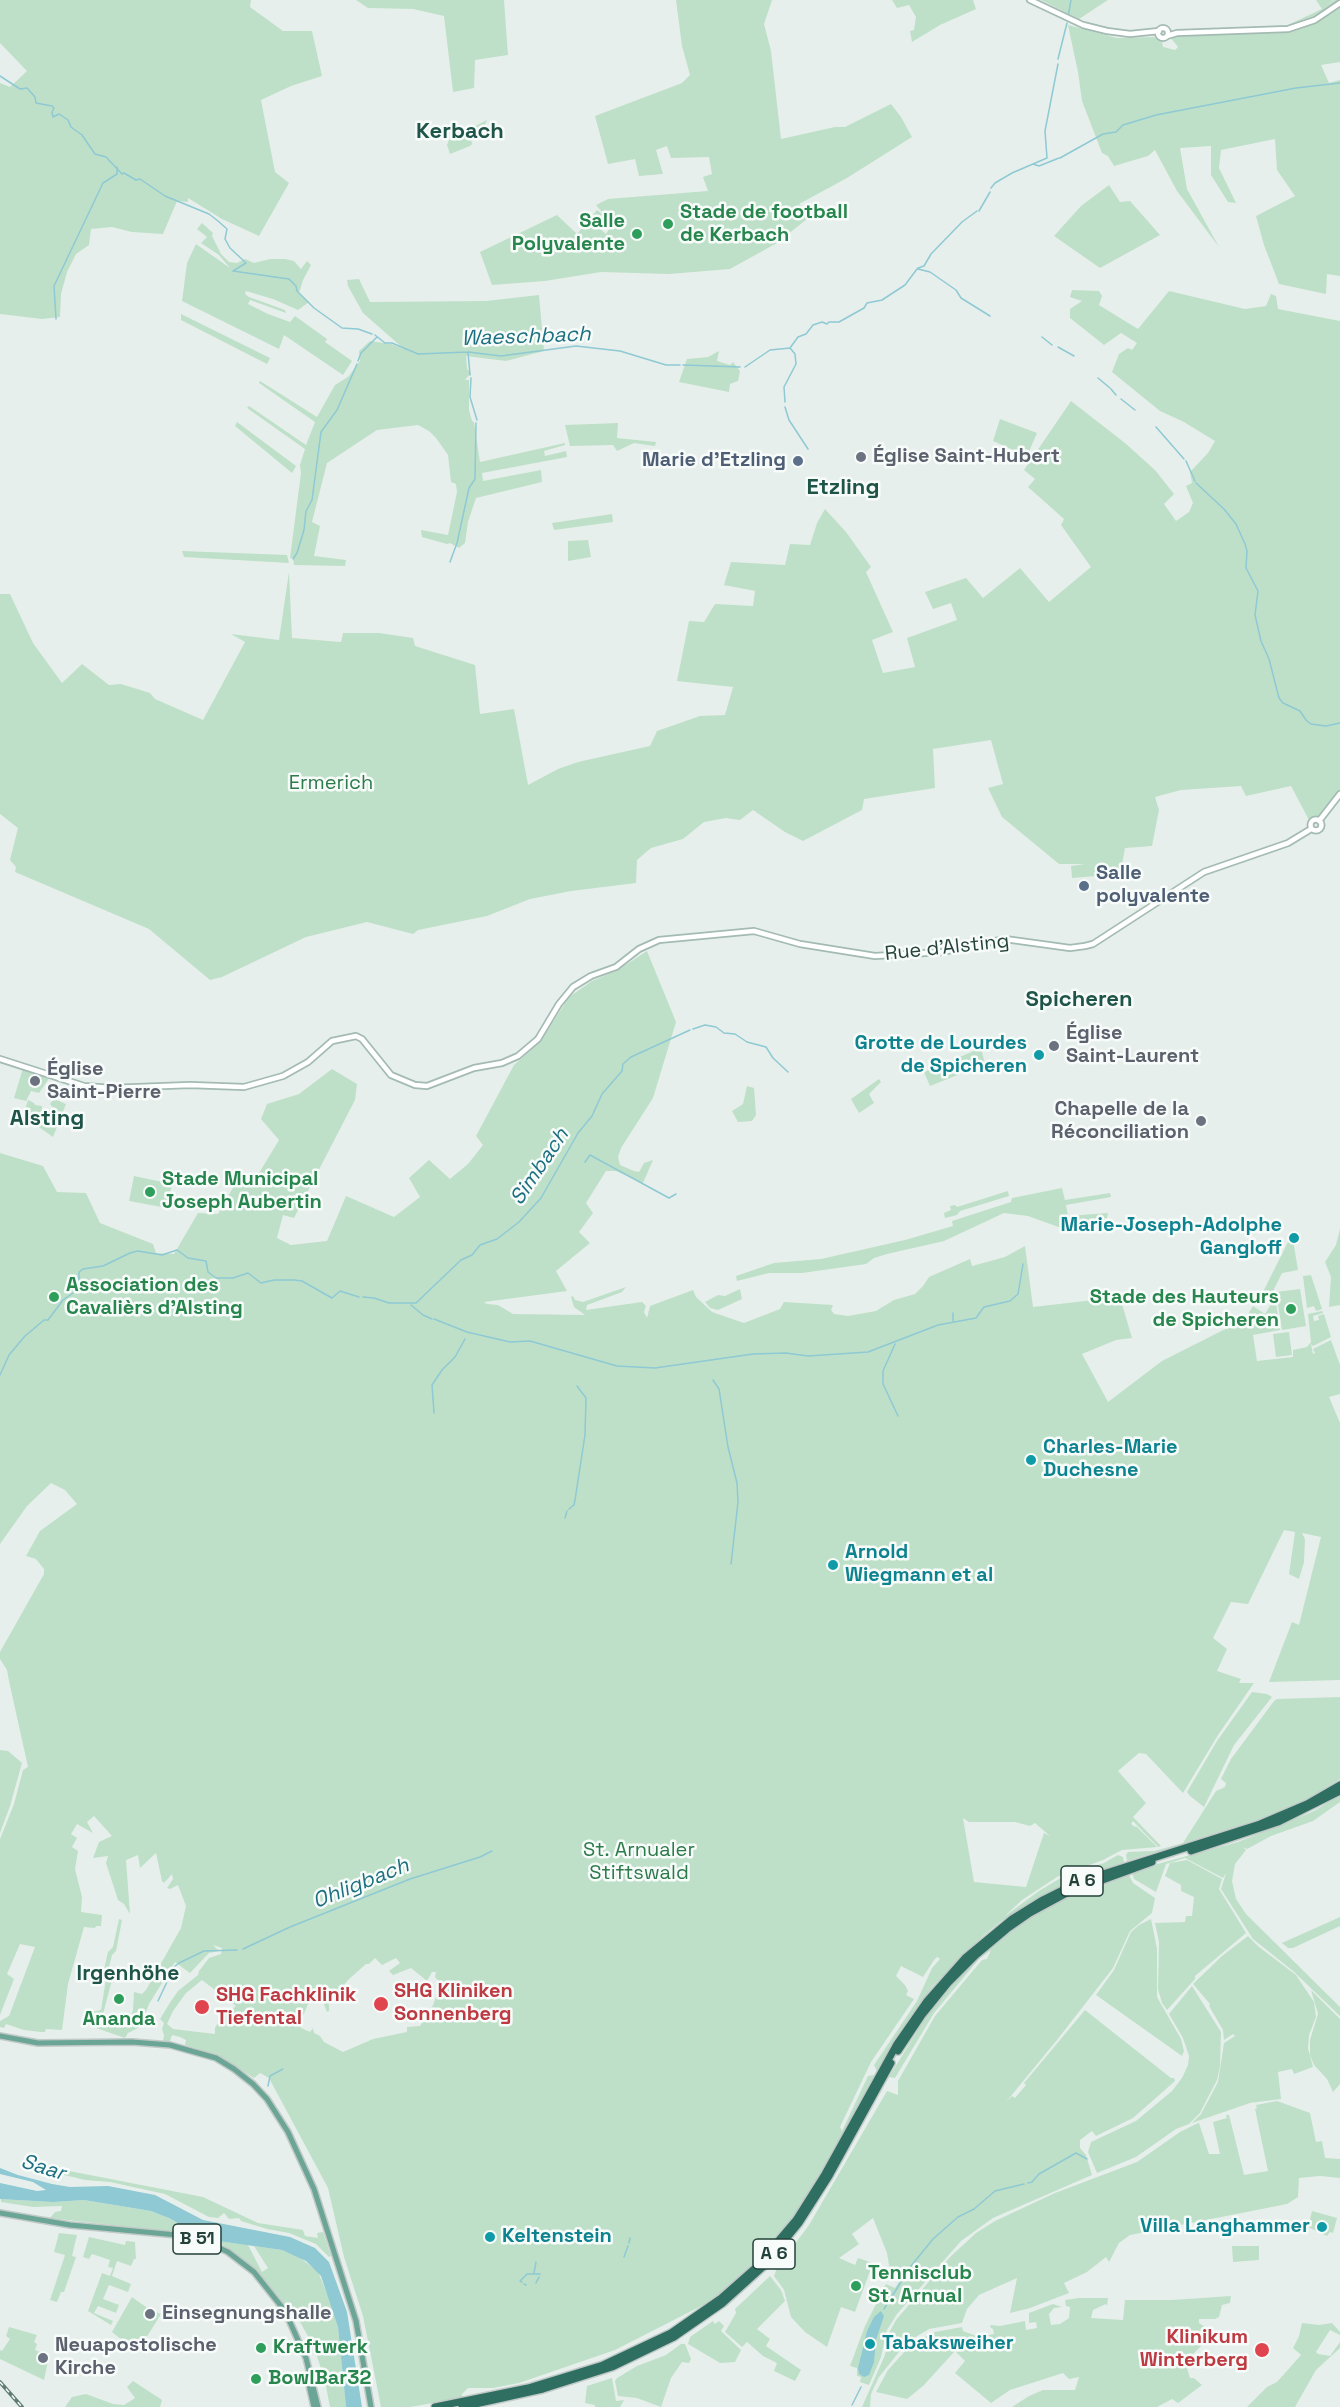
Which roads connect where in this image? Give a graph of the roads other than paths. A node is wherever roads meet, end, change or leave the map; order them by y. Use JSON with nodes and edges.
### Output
{"nodes":[{"id":1,"x":1030,"y":0,"type":"edge"},
{"id":2,"x":1340,"y":3,"type":"edge"},
{"id":3,"x":1159,"y":33,"type":"junction"},
{"id":4,"x":1168,"y":33,"type":"junction"},
{"id":5,"x":1340,"y":794,"type":"edge"},
{"id":6,"x":0,"y":1059,"type":"edge"},
{"id":7,"x":1340,"y":1785,"type":"edge"},
{"id":8,"x":1340,"y":1791,"type":"edge"},
{"id":9,"x":0,"y":2036,"type":"edge"},
{"id":10,"x":886,"y":2067,"type":"junction"},
{"id":11,"x":0,"y":2211,"type":"edge"},
{"id":12,"x":460,"y":2405,"type":"edge"},
{"id":13,"x":316,"y":2407,"type":"edge"},
{"id":14,"x":372,"y":2407,"type":"edge"},
{"id":15,"x":435,"y":2407,"type":"edge"}],
"edges":[{"from":1,"to":3,"type":"main road"},
{"from":2,"to":4,"type":"main road"},
{"from":3,"to":4,"type":"main road"},
{"from":3,"to":4,"type":"main road"},
{"from":5,"to":6,"type":"main road","name":"Rue d'Alsting"},
{"from":7,"to":10,"type":"highway","number":"A 6"},
{"from":8,"to":10,"type":"highway","number":"A 6"},
{"from":9,"to":14,"type":"main road"},
{"from":10,"to":12,"type":"highway","number":"A 6"},
{"from":11,"to":13,"type":"main road","number":"B 51"},
{"from":12,"to":15,"type":"highway","number":"A 6"}]}
